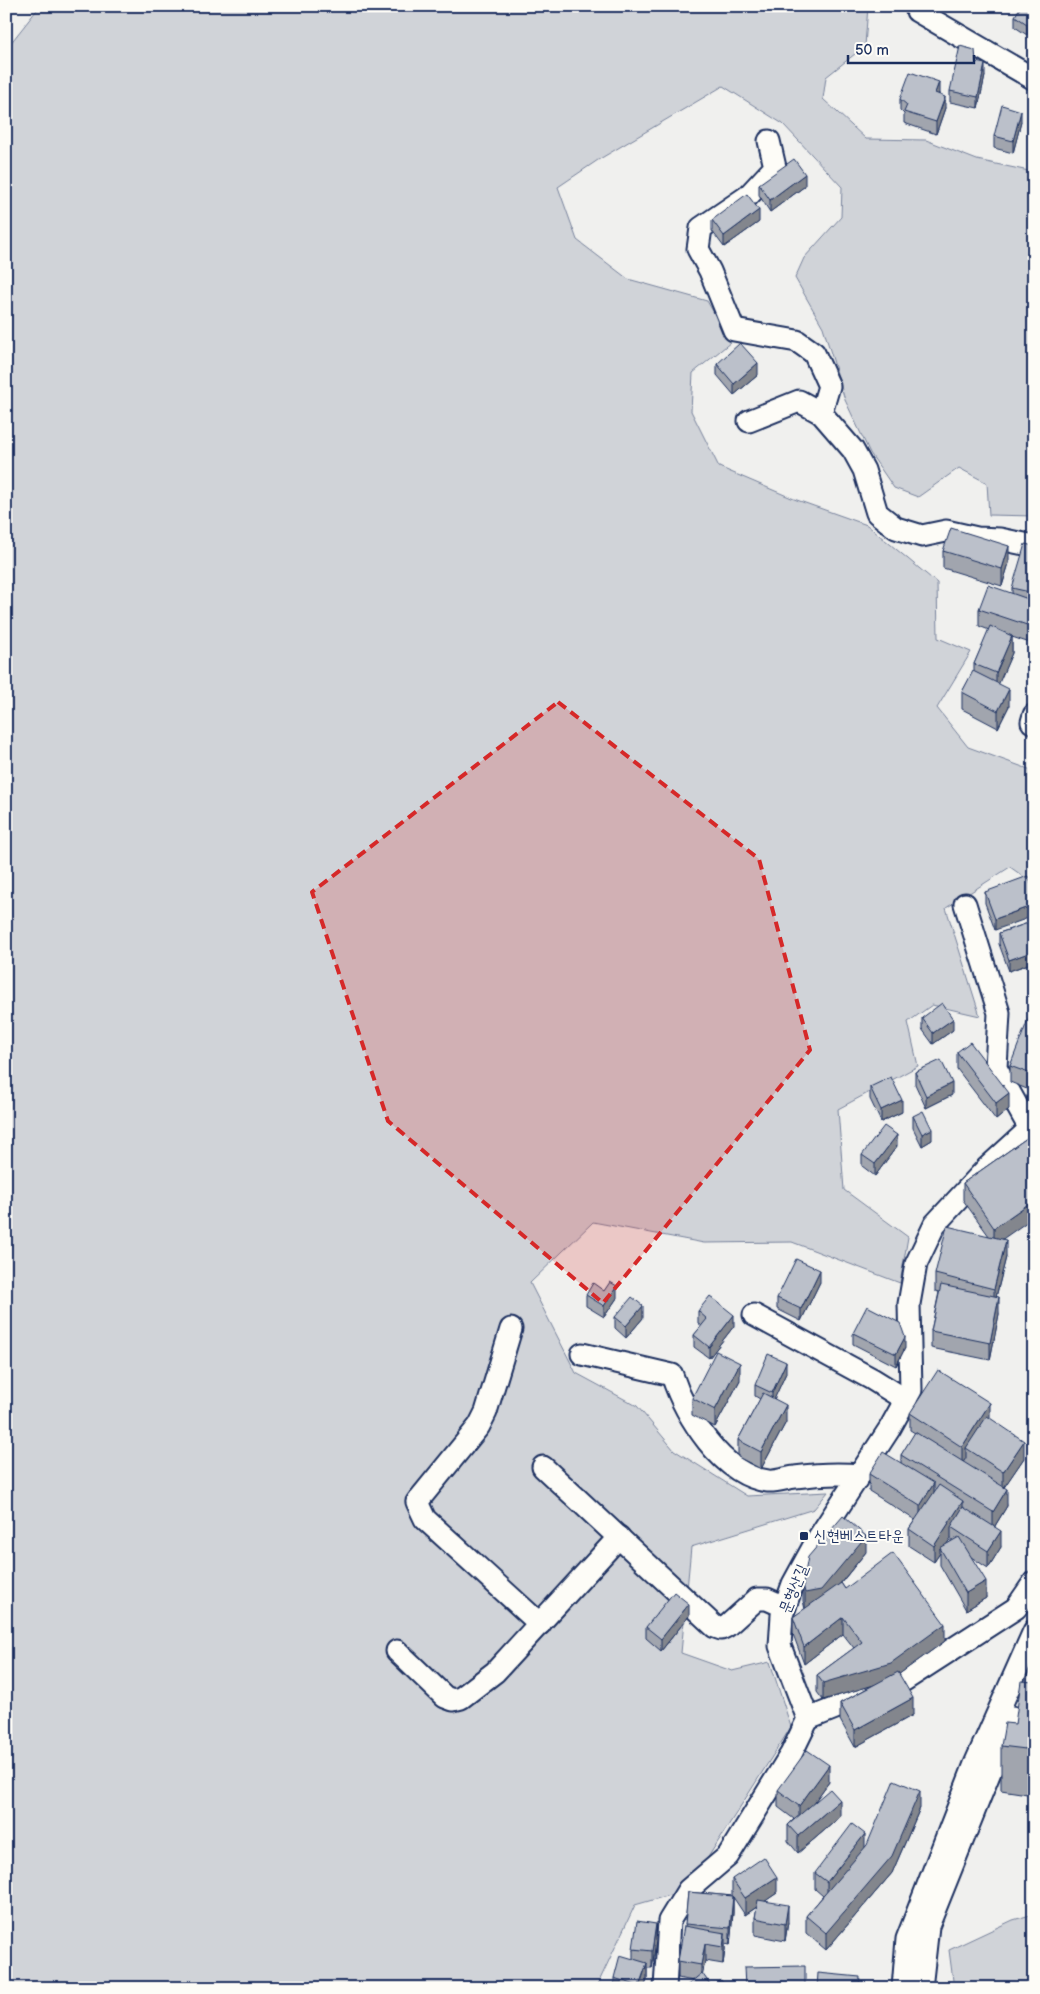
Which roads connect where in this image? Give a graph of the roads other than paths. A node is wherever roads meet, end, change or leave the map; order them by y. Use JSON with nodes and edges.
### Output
{"nodes":[{"id":1,"x":916,"y":12,"type":"dead end"},
{"id":2,"x":1034,"y":79,"type":"edge"},
{"id":3,"x":768,"y":141,"type":"dead end"},
{"id":4,"x":821,"y":413,"type":"junction"},
{"id":5,"x":748,"y":421,"type":"dead end"},
{"id":6,"x":1034,"y":546,"type":"edge"},
{"id":7,"x":1034,"y":715,"type":"edge"},
{"id":8,"x":1034,"y":723,"type":"edge"},
{"id":9,"x":965,"y":904,"type":"dead end"},
{"id":10,"x":1032,"y":1127,"type":"edge"},
{"id":11,"x":754,"y":1314,"type":"dead end"},
{"id":12,"x":511,"y":1329,"type":"dead end"},
{"id":13,"x":582,"y":1354,"type":"dead end"},
{"id":14,"x":906,"y":1400,"type":"junction"},
{"id":15,"x":543,"y":1467,"type":"dead end"},
{"id":16,"x":860,"y":1475,"type":"junction"},
{"id":17,"x":619,"y":1537,"type":"junction"},
{"id":18,"x":1034,"y":1582,"type":"edge"},
{"id":19,"x":784,"y":1607,"type":"junction"},
{"id":20,"x":540,"y":1624,"type":"junction"},
{"id":21,"x":1034,"y":1631,"type":"edge"},
{"id":22,"x":397,"y":1650,"type":"dead end"},
{"id":23,"x":1034,"y":1659,"type":"edge"},
{"id":24,"x":808,"y":1719,"type":"junction"},
{"id":25,"x":665,"y":1988,"type":"edge"},
{"id":26,"x":903,"y":1988,"type":"edge"},
{"id":27,"x":921,"y":1988,"type":"edge"}],
"edges":[{"from":1,"to":2,"type":"street"},
{"from":3,"to":4,"type":"street"},
{"from":4,"to":5,"type":"street"},
{"from":4,"to":6,"type":"street"},
{"from":7,"to":8,"type":"street"},
{"from":9,"to":10,"type":"street"},
{"from":10,"to":14,"type":"street","name":"문형산길"},
{"from":11,"to":14,"type":"street"},
{"from":12,"to":20,"type":"street"},
{"from":13,"to":16,"type":"street"},
{"from":14,"to":16,"type":"street","name":"문형산길"},
{"from":15,"to":17,"type":"street"},
{"from":16,"to":19,"type":"street","name":"문형산길"},
{"from":17,"to":19,"type":"street"},
{"from":17,"to":20,"type":"street"},
{"from":18,"to":24,"type":"street"},
{"from":19,"to":24,"type":"street","name":"문형산길"},
{"from":20,"to":22,"type":"street"},
{"from":21,"to":26,"type":"street"},
{"from":23,"to":27,"type":"street"},
{"from":24,"to":25,"type":"street"}]}
